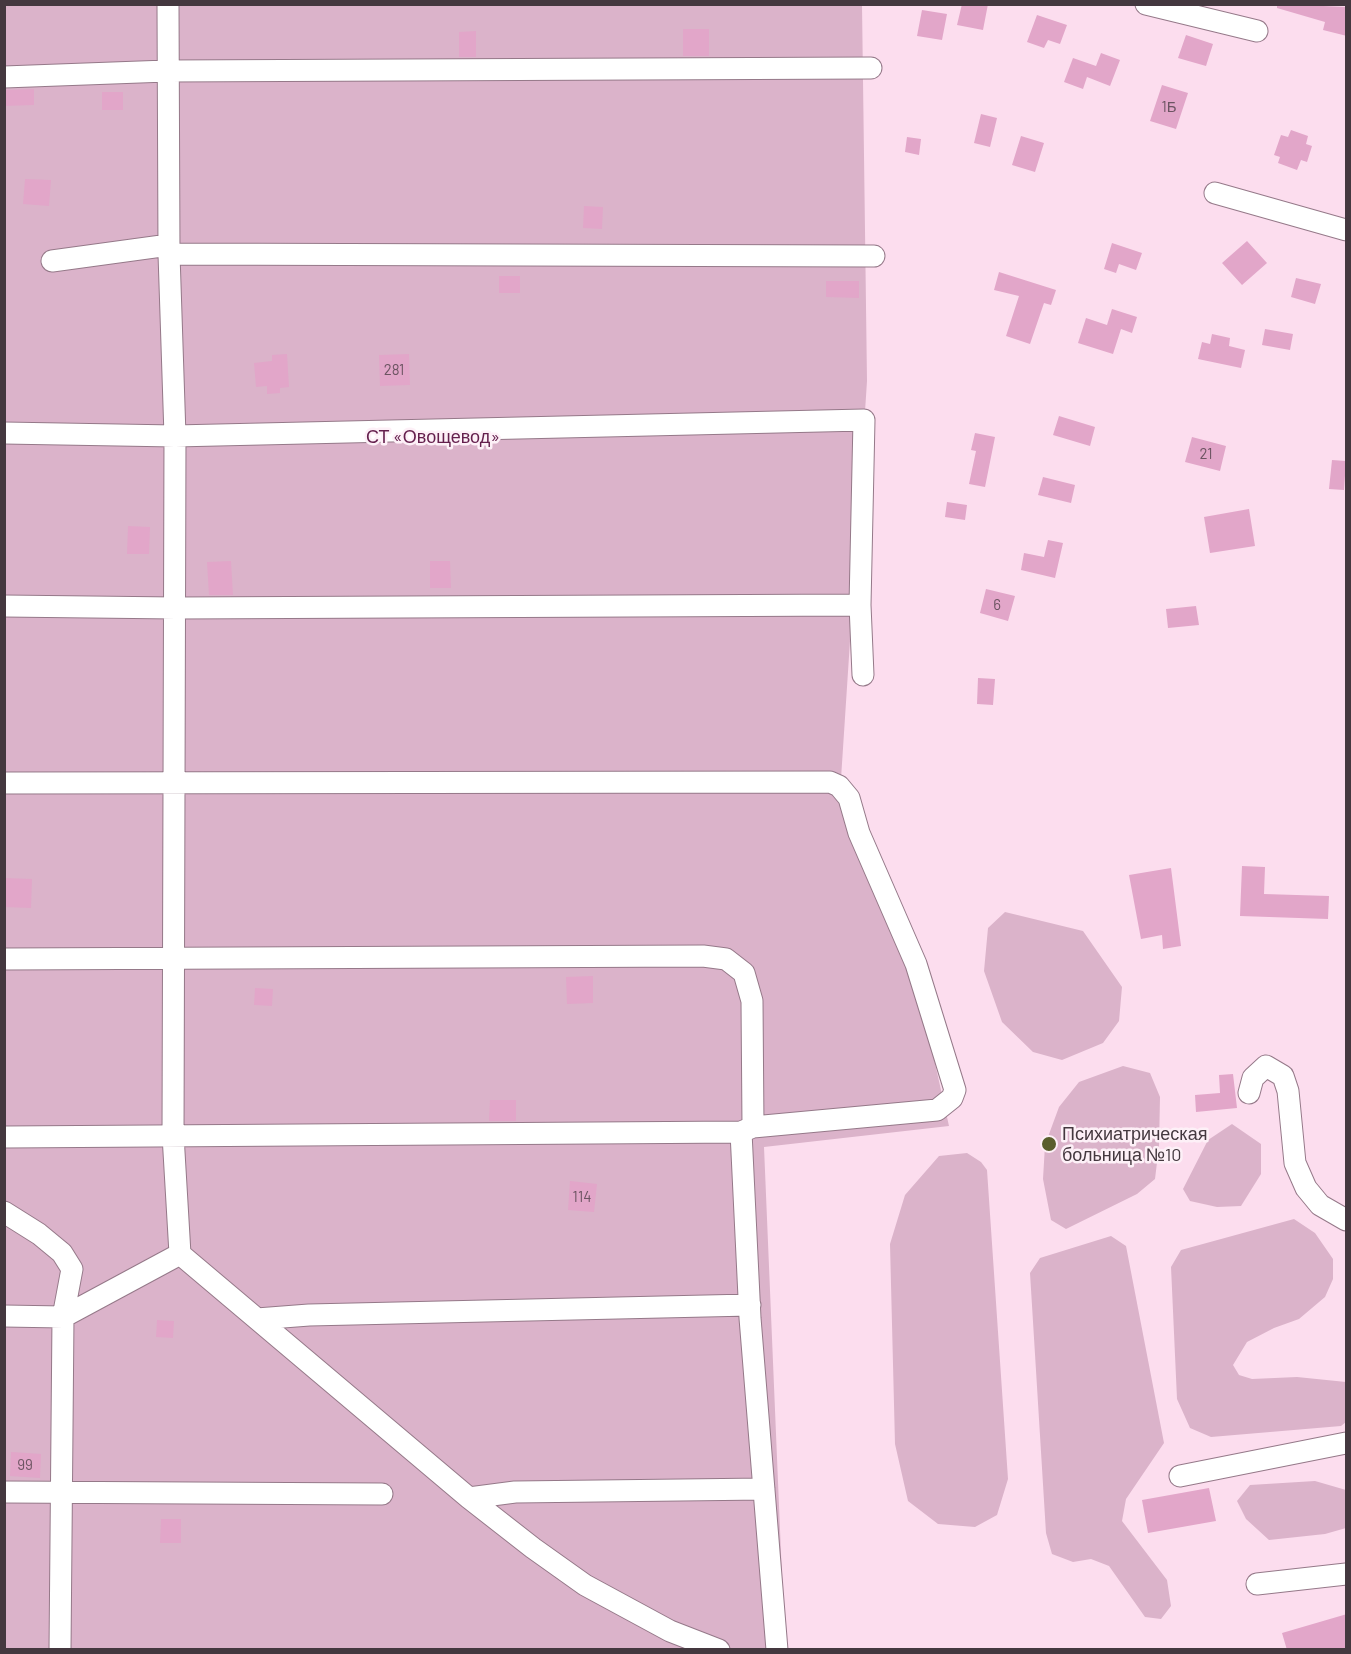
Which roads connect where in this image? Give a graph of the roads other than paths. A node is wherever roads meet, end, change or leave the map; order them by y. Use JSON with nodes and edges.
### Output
{"nodes":[{"id":1,"x":168,"y":4,"type":"edge"},
{"id":2,"x":1146,"y":4,"type":"edge"},
{"id":3,"x":1257,"y":31,"type":"dead end"},
{"id":4,"x":871,"y":68,"type":"dead end"},
{"id":5,"x":167,"y":71,"type":"junction"},
{"id":6,"x":4,"y":77,"type":"edge"},
{"id":7,"x":1215,"y":193,"type":"dead end"},
{"id":8,"x":1347,"y":230,"type":"edge"},
{"id":9,"x":169,"y":249,"type":"junction"},
{"id":10,"x":874,"y":256,"type":"dead end"},
{"id":11,"x":52,"y":261,"type":"dead end"},
{"id":12,"x":4,"y":433,"type":"edge"},
{"id":13,"x":175,"y":436,"type":"junction"},
{"id":14,"x":860,"y":605,"type":"junction"},
{"id":15,"x":4,"y":606,"type":"edge"},
{"id":16,"x":176,"y":608,"type":"junction"},
{"id":17,"x":862,"y":675,"type":"dead end"},
{"id":18,"x":4,"y":783,"type":"edge"},
{"id":19,"x":176,"y":783,"type":"junction"},
{"id":20,"x":173,"y":957,"type":"junction"},
{"id":21,"x":4,"y":959,"type":"edge"},
{"id":22,"x":1249,"y":1093,"type":"dead end"},
{"id":23,"x":747,"y":1130,"type":"junction"},
{"id":24,"x":173,"y":1135,"type":"junction"},
{"id":25,"x":6,"y":1137,"type":"edge"},
{"id":26,"x":4,"y":1212,"type":"edge"},
{"id":27,"x":1347,"y":1220,"type":"edge"},
{"id":28,"x":180,"y":1254,"type":"junction"},
{"id":29,"x":750,"y":1305,"type":"junction"},
{"id":30,"x":4,"y":1316,"type":"edge"},
{"id":31,"x":63,"y":1317,"type":"junction"},
{"id":32,"x":257,"y":1319,"type":"junction"},
{"id":33,"x":1347,"y":1443,"type":"edge"},
{"id":34,"x":1180,"y":1476,"type":"dead end"},
{"id":35,"x":764,"y":1489,"type":"junction"},
{"id":36,"x":4,"y":1492,"type":"edge"},
{"id":37,"x":64,"y":1493,"type":"junction"},
{"id":38,"x":382,"y":1494,"type":"dead end"},
{"id":39,"x":469,"y":1498,"type":"junction"},
{"id":40,"x":1347,"y":1574,"type":"edge"},
{"id":41,"x":1257,"y":1584,"type":"dead end"},
{"id":42,"x":60,"y":1650,"type":"edge"},
{"id":43,"x":719,"y":1650,"type":"edge"},
{"id":44,"x":777,"y":1650,"type":"edge"}],
"edges":[{"from":1,"to":5,"type":"street"},
{"from":2,"to":3,"type":"street"},
{"from":4,"to":5,"type":"street"},
{"from":5,"to":6,"type":"street"},
{"from":5,"to":9,"type":"street"},
{"from":7,"to":8,"type":"street"},
{"from":9,"to":10,"type":"street"},
{"from":9,"to":11,"type":"street"},
{"from":9,"to":13,"type":"street"},
{"from":12,"to":13,"type":"street"},
{"from":13,"to":14,"type":"street"},
{"from":13,"to":16,"type":"street"},
{"from":14,"to":16,"type":"street"},
{"from":14,"to":17,"type":"street"},
{"from":15,"to":16,"type":"street"},
{"from":16,"to":19,"type":"street"},
{"from":18,"to":19,"type":"street"},
{"from":19,"to":20,"type":"street"},
{"from":19,"to":23,"type":"street"},
{"from":20,"to":21,"type":"street"},
{"from":20,"to":23,"type":"street"},
{"from":20,"to":24,"type":"street"},
{"from":22,"to":27,"type":"street"},
{"from":23,"to":24,"type":"street"},
{"from":23,"to":29,"type":"street"},
{"from":24,"to":25,"type":"street"},
{"from":24,"to":28,"type":"street"},
{"from":26,"to":31,"type":"street"},
{"from":28,"to":31,"type":"street"},
{"from":28,"to":32,"type":"street"},
{"from":29,"to":32,"type":"street"},
{"from":29,"to":35,"type":"street"},
{"from":30,"to":31,"type":"street"},
{"from":31,"to":37,"type":"street"},
{"from":32,"to":39,"type":"street"},
{"from":33,"to":34,"type":"street"},
{"from":35,"to":39,"type":"street"},
{"from":35,"to":44,"type":"street"},
{"from":36,"to":37,"type":"street"},
{"from":37,"to":38,"type":"street"},
{"from":37,"to":42,"type":"street"},
{"from":39,"to":43,"type":"street"},
{"from":40,"to":41,"type":"street"}]}
